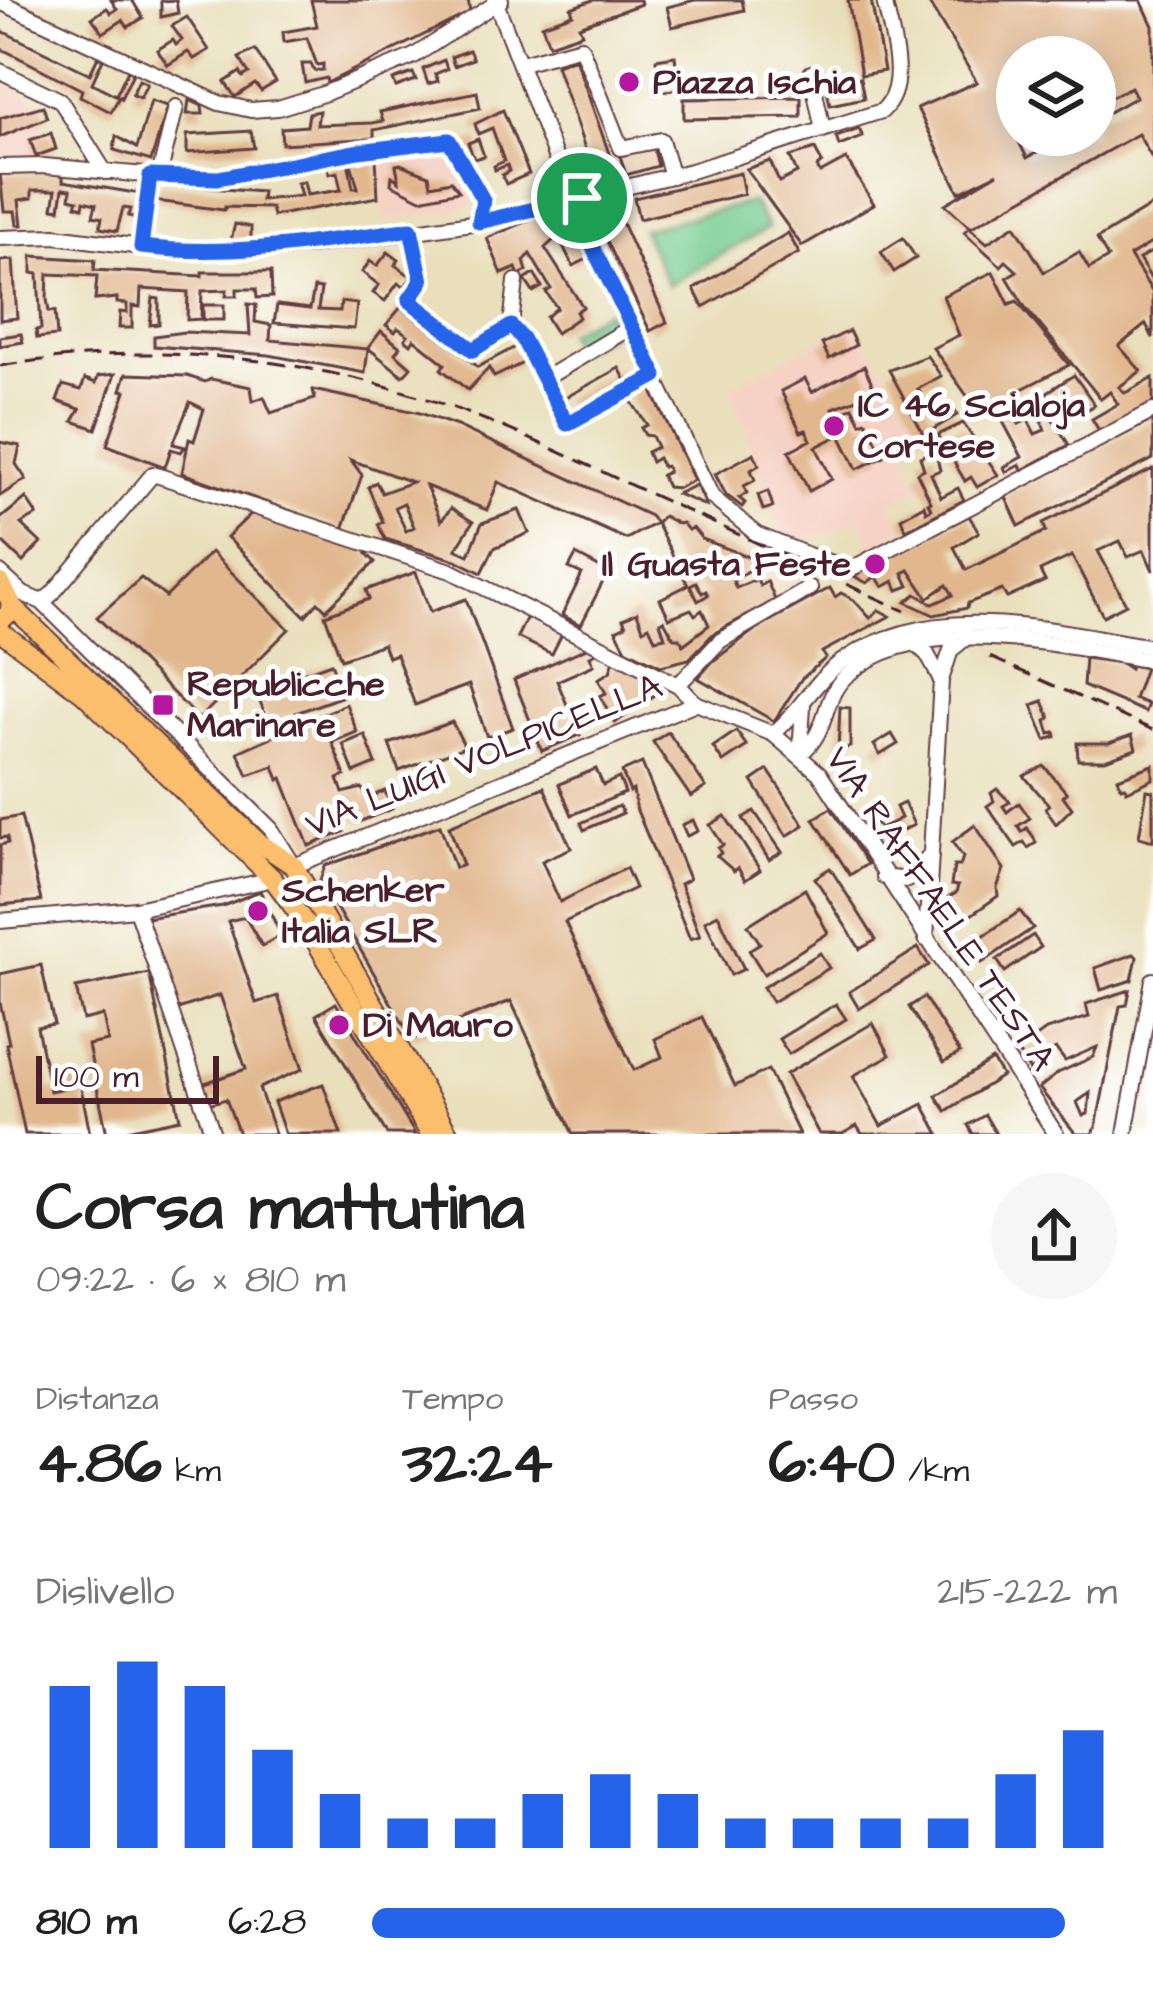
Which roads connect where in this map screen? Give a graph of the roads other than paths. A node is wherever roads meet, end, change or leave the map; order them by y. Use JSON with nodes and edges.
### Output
{"nodes":[{"id":1,"x":884,"y":0,"type":"edge"},
{"id":2,"x":497,"y":1,"type":"edge"},
{"id":3,"x":0,"y":2,"type":"edge"},
{"id":4,"x":522,"y":63,"type":"junction"},
{"id":5,"x":0,"y":70,"type":"edge"},
{"id":6,"x":811,"y":73,"type":"dead end"},
{"id":7,"x":176,"y":107,"type":"dead end"},
{"id":8,"x":824,"y":130,"type":"junction"},
{"id":9,"x":86,"y":141,"type":"junction"},
{"id":10,"x":0,"y":167,"type":"edge"},
{"id":11,"x":63,"y":168,"type":"junction"},
{"id":12,"x":104,"y":172,"type":"junction"},
{"id":13,"x":154,"y":176,"type":"junction"},
{"id":14,"x":673,"y":176,"type":"junction"},
{"id":15,"x":571,"y":201,"type":"junction"},
{"id":16,"x":479,"y":222,"type":"junction"},
{"id":17,"x":411,"y":229,"type":"junction"},
{"id":18,"x":0,"y":238,"type":"edge"},
{"id":19,"x":141,"y":247,"type":"junction"},
{"id":20,"x":516,"y":281,"type":"dead end"},
{"id":21,"x":511,"y":326,"type":"junction"},
{"id":22,"x":633,"y":326,"type":"junction"},
{"id":23,"x":544,"y":379,"type":"junction"},
{"id":24,"x":658,"y":381,"type":"junction"},
{"id":25,"x":1153,"y":411,"type":"edge"},
{"id":26,"x":0,"y":573,"type":"edge"},
{"id":27,"x":0,"y":583,"type":"edge"},
{"id":28,"x":810,"y":588,"type":"dead end"},
{"id":29,"x":42,"y":602,"type":"junction"},
{"id":30,"x":4,"y":620,"type":"edge"},
{"id":31,"x":895,"y":635,"type":"junction"},
{"id":32,"x":970,"y":635,"type":"junction"},
{"id":33,"x":917,"y":644,"type":"junction"},
{"id":34,"x":1153,"y":647,"type":"edge"},
{"id":35,"x":1153,"y":661,"type":"edge"},
{"id":36,"x":941,"y":680,"type":"junction"},
{"id":37,"x":678,"y":685,"type":"junction"},
{"id":38,"x":696,"y":703,"type":"junction"},
{"id":39,"x":803,"y":706,"type":"junction"},
{"id":40,"x":773,"y":734,"type":"junction"},
{"id":41,"x":800,"y":754,"type":"junction"},
{"id":42,"x":928,"y":856,"type":"junction"},
{"id":43,"x":294,"y":866,"type":"junction"},
{"id":44,"x":884,"y":877,"type":"junction"},
{"id":45,"x":273,"y":879,"type":"junction"},
{"id":46,"x":136,"y":909,"type":"junction"},
{"id":47,"x":0,"y":921,"type":"edge"},
{"id":48,"x":926,"y":940,"type":"junction"},
{"id":49,"x":1153,"y":980,"type":"edge"},
{"id":50,"x":213,"y":1134,"type":"edge"},
{"id":51,"x":430,"y":1134,"type":"edge"},
{"id":52,"x":449,"y":1134,"type":"edge"},
{"id":53,"x":1056,"y":1134,"type":"edge"},
{"id":54,"x":1125,"y":1134,"type":"edge"}],
"edges":[{"from":1,"to":8,"type":"street"},
{"from":2,"to":3,"type":"street"},
{"from":2,"to":4,"type":"street"},
{"from":4,"to":14,"type":"street"},
{"from":4,"to":15,"type":"street"},
{"from":5,"to":9,"type":"street"},
{"from":6,"to":8,"type":"street"},
{"from":7,"to":13,"type":"street"},
{"from":8,"to":14,"type":"street"},
{"from":9,"to":11,"type":"street"},
{"from":9,"to":12,"type":"street"},
{"from":10,"to":11,"type":"street"},
{"from":11,"to":12,"type":"street"},
{"from":12,"to":13,"type":"street"},
{"from":13,"to":16,"type":"street"},
{"from":13,"to":19,"type":"street"},
{"from":14,"to":15,"type":"street"},
{"from":15,"to":16,"type":"street"},
{"from":15,"to":22,"type":"street"},
{"from":16,"to":17,"type":"street"},
{"from":17,"to":19,"type":"street"},
{"from":17,"to":21,"type":"street"},
{"from":18,"to":19,"type":"street"},
{"from":20,"to":21,"type":"street"},
{"from":21,"to":23,"type":"street"},
{"from":22,"to":23,"type":"street"},
{"from":22,"to":24,"type":"street"},
{"from":23,"to":24,"type":"street"},
{"from":24,"to":25,"type":"street"},
{"from":26,"to":29,"type":"street"},
{"from":27,"to":30,"type":"main road"},
{"from":28,"to":37,"type":"street"},
{"from":29,"to":37,"type":"street"},
{"from":29,"to":43,"type":"street"},
{"from":30,"to":43,"type":"main road"},
{"from":30,"to":45,"type":"main road"},
{"from":31,"to":33,"type":"street"},
{"from":31,"to":34,"type":"street"},
{"from":31,"to":39,"type":"street"},
{"from":32,"to":33,"type":"street"},
{"from":32,"to":35,"type":"street"},
{"from":32,"to":36,"type":"street"},
{"from":33,"to":36,"type":"street"},
{"from":33,"to":41,"type":"street"},
{"from":36,"to":42,"type":"street"},
{"from":37,"to":38,"type":"street"},
{"from":38,"to":40,"type":"street","name":"VIA RAFFAELE TESTA"},
{"from":38,"to":43,"type":"street","name":"VIA LUIGI VOLPICELLA"},
{"from":39,"to":40,"type":"street"},
{"from":39,"to":41,"type":"street"},
{"from":40,"to":41,"type":"street","name":"VIA RAFFAELE TESTA"},
{"from":41,"to":44,"type":"street","name":"VIA RAFFAELE TESTA"},
{"from":42,"to":44,"type":"street"},
{"from":42,"to":48,"type":"street"},
{"from":43,"to":52,"type":"main road"},
{"from":44,"to":48,"type":"street","name":"VIA RAFFAELE TESTA"},
{"from":45,"to":46,"type":"street","name":"VIA LUIGI VOLPICELLA"},
{"from":45,"to":51,"type":"main road"},
{"from":46,"to":47,"type":"street","name":"VIA LUIGI VOLPICELLA"},
{"from":46,"to":50,"type":"street"},
{"from":48,"to":53,"type":"street","name":"VIA RAFFAELE TESTA"},
{"from":49,"to":54,"type":"street"}]}
